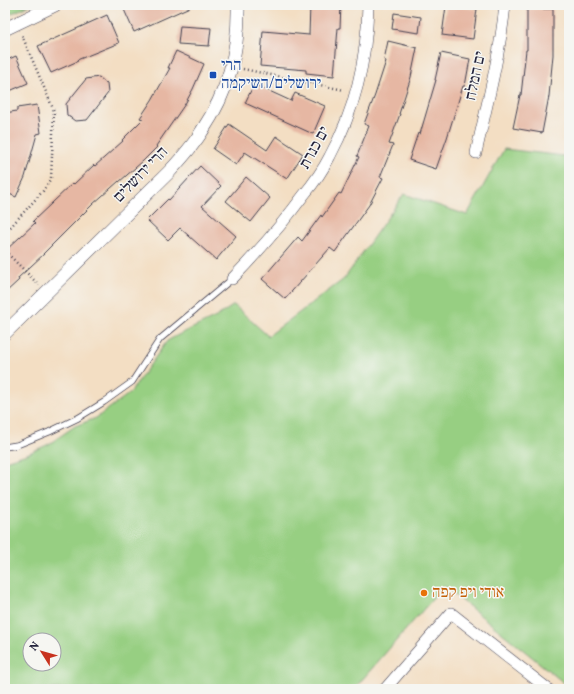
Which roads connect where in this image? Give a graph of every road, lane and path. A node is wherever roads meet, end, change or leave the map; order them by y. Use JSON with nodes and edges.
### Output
{"nodes":[{"id":1,"x":55,"y":5,"type":"edge"},
{"id":2,"x":238,"y":5,"type":"edge"},
{"id":3,"x":368,"y":5,"type":"edge"},
{"id":4,"x":505,"y":5,"type":"edge"},
{"id":5,"x":11,"y":26,"type":"edge"},
{"id":6,"x":232,"y":66,"type":"junction"},
{"id":7,"x":356,"y":93,"type":"junction"},
{"id":8,"x":476,"y":153,"type":"dead end"},
{"id":9,"x":5,"y":233,"type":"edge"},
{"id":10,"x":5,"y":251,"type":"edge"},
{"id":11,"x":232,"y":279,"type":"joint"},
{"id":12,"x":47,"y":292,"type":"junction"},
{"id":13,"x":5,"y":333,"type":"edge"},
{"id":14,"x":5,"y":447,"type":"edge"},
{"id":15,"x":385,"y":689,"type":"edge"},
{"id":16,"x":548,"y":689,"type":"edge"}],
"edges":[{"from":1,"to":5,"type":"street"},
{"from":2,"to":6,"type":"street","name":"הרי ירושלים"},
{"from":3,"to":7,"type":"street","name":"ים כנרת"},
{"from":4,"to":8,"type":"street","name":"ים המלח"},
{"from":5,"to":9,"type":"path"},
{"from":6,"to":7,"type":"path"},
{"from":6,"to":12,"type":"street","name":"הרי ירושלים"},
{"from":7,"to":11,"type":"street","name":"ים כנרת"},
{"from":10,"to":12,"type":"path"},
{"from":11,"to":14,"type":"lane"},
{"from":12,"to":13,"type":"street","name":"הרי ירושלים"},
{"from":15,"to":16,"type":"street"}]}
